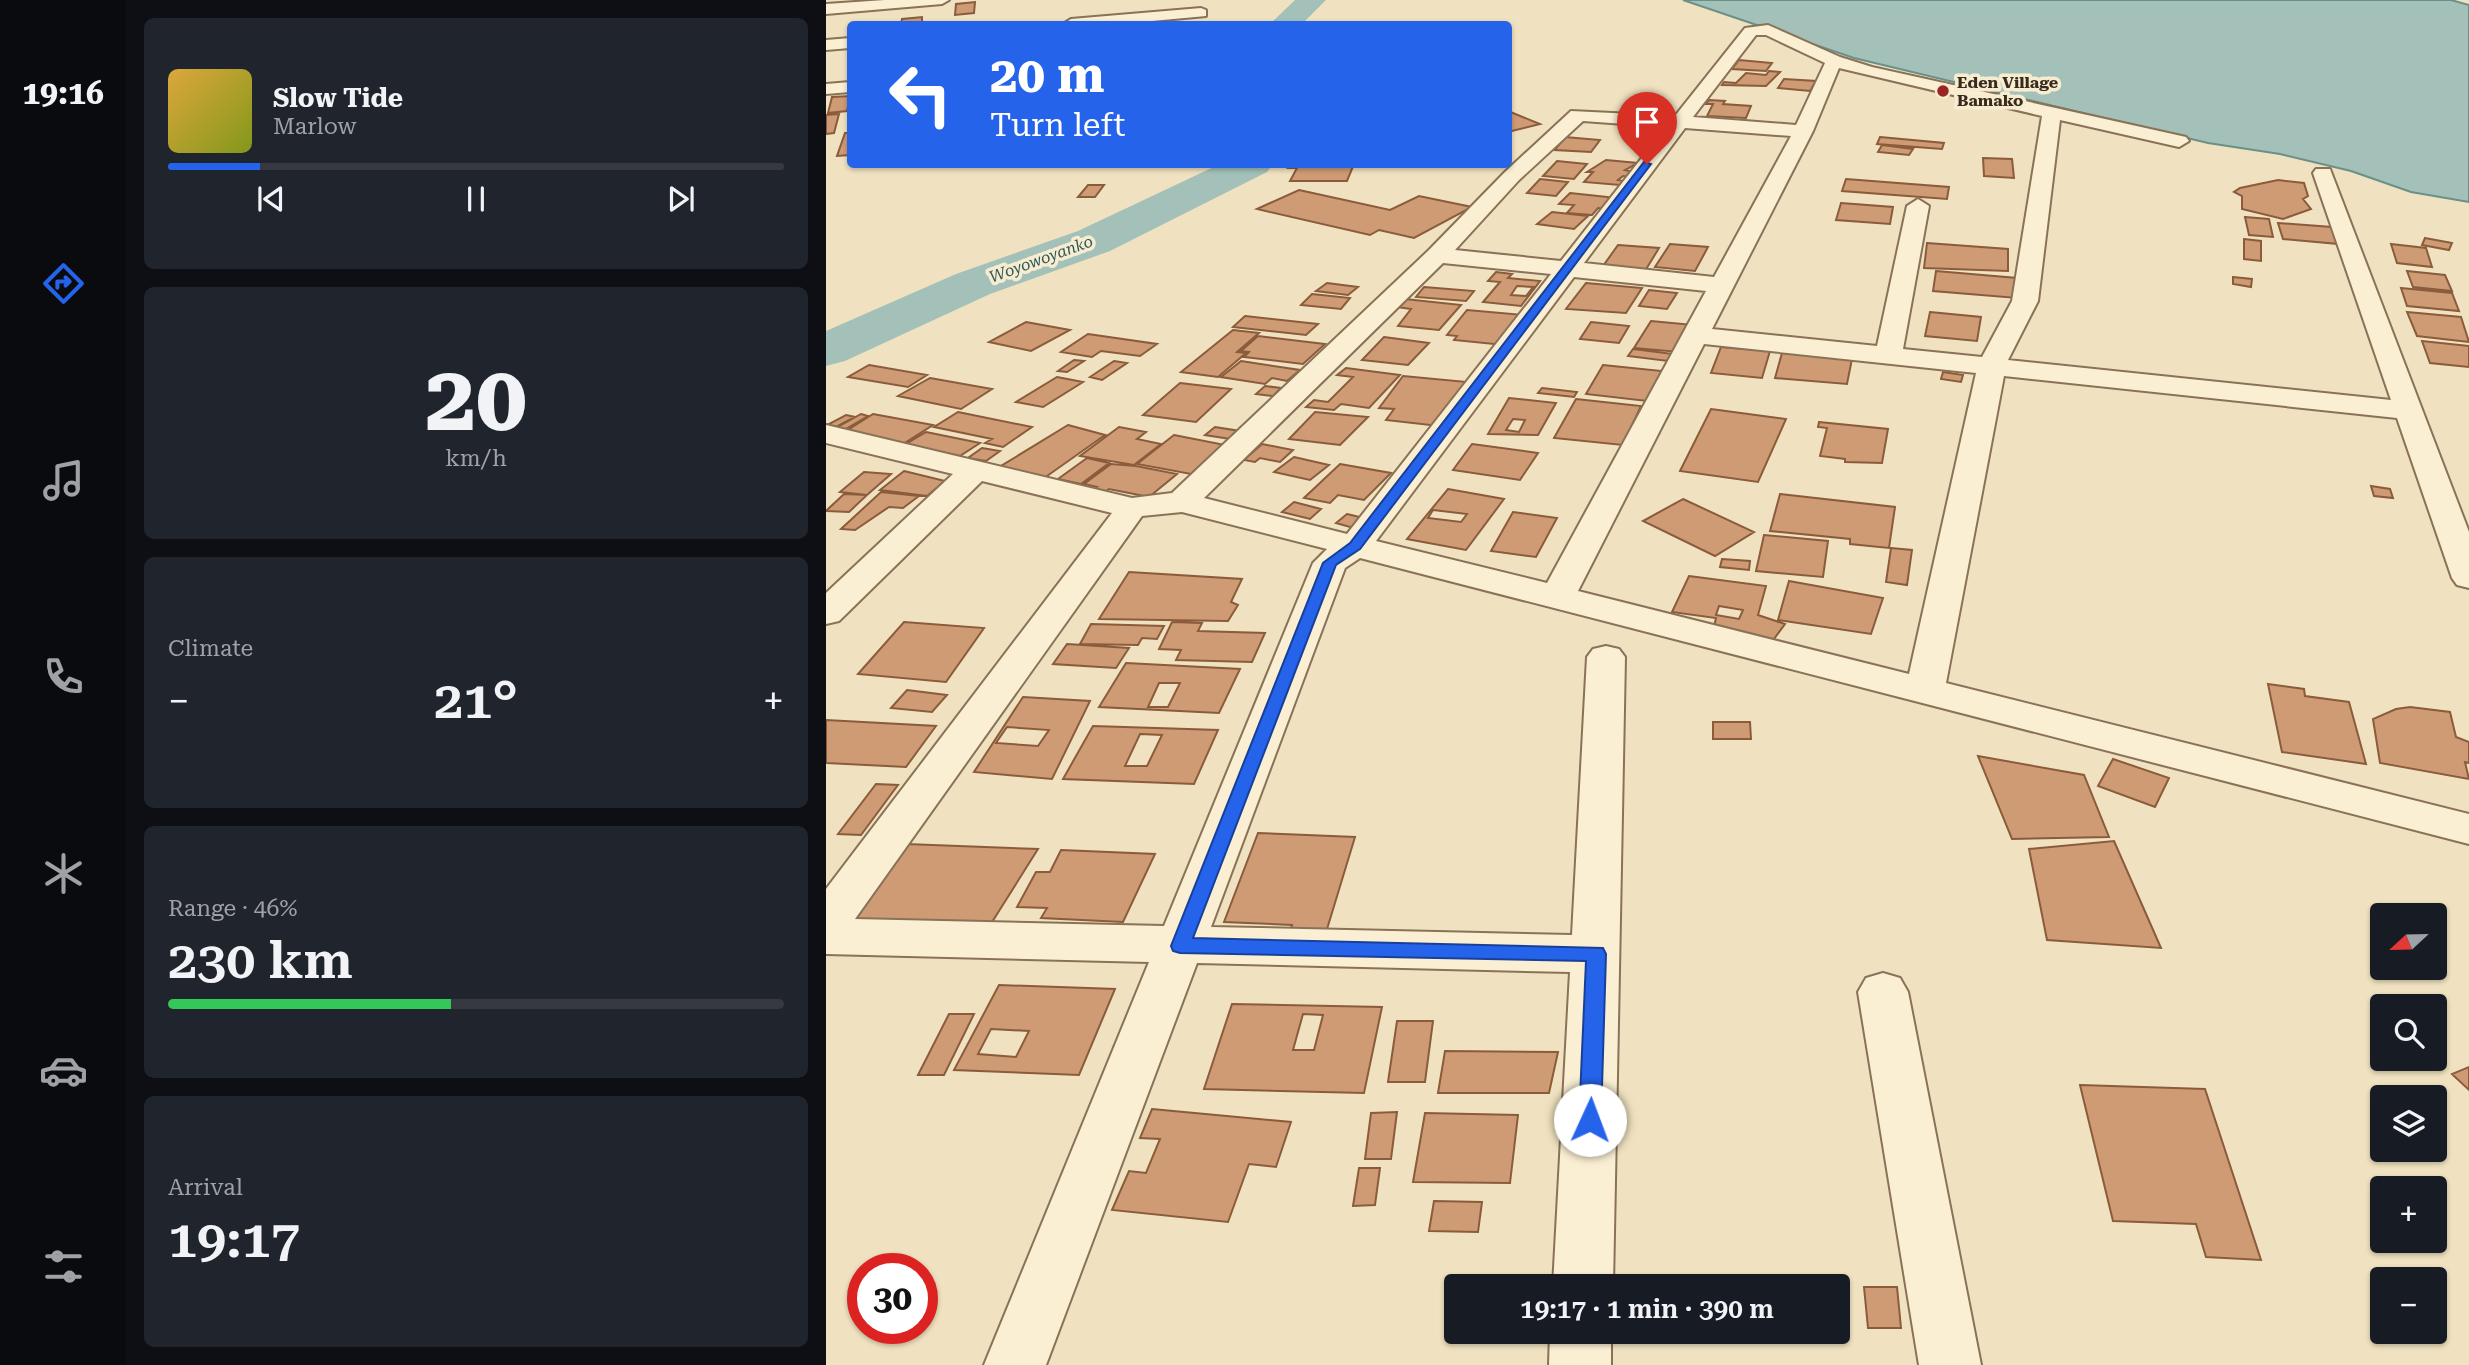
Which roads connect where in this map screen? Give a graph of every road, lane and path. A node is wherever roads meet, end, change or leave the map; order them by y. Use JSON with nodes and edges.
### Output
{"nodes":[{"id":1,"x":1103,"y":0,"type":"edge"},
{"id":2,"x":1217,"y":0,"type":"edge"},
{"id":3,"x":941,"y":4,"type":"edge"},
{"id":4,"x":826,"y":9,"type":"edge"},
{"id":5,"x":1196,"y":19,"type":"edge"},
{"id":6,"x":1110,"y":21,"type":"joint"},
{"id":7,"x":847,"y":43,"type":"edge"},
{"id":8,"x":826,"y":45,"type":"edge"},
{"id":9,"x":1834,"y":61,"type":"junction"},
{"id":10,"x":847,"y":87,"type":"edge"},
{"id":11,"x":826,"y":89,"type":"edge"},
{"id":12,"x":2052,"y":110,"type":"junction"},
{"id":13,"x":1679,"y":122,"type":"junction"},
{"id":14,"x":1803,"y":131,"type":"junction"},
{"id":15,"x":2179,"y":141,"type":"dead end"},
{"id":16,"x":2323,"y":173,"type":"dead end"},
{"id":17,"x":1918,"y":206,"type":"dead end"},
{"id":18,"x":1437,"y":255,"type":"junction"},
{"id":19,"x":1567,"y":269,"type":"junction"},
{"id":20,"x":1722,"y":285,"type":"junction"},
{"id":21,"x":1695,"y":335,"type":"junction"},
{"id":22,"x":1889,"y":354,"type":"junction"},
{"id":23,"x":1992,"y":365,"type":"junction"},
{"id":24,"x":2409,"y":411,"type":"junction"},
{"id":25,"x":826,"y":434,"type":"edge"},
{"id":26,"x":975,"y":470,"type":"junction"},
{"id":27,"x":1182,"y":502,"type":"junction"},
{"id":28,"x":1132,"y":508,"type":"junction"},
{"id":29,"x":1355,"y":546,"type":"junction"},
{"id":30,"x":2469,"y":578,"type":"edge"},
{"id":31,"x":1557,"y":597,"type":"junction"},
{"id":32,"x":826,"y":613,"type":"edge"},
{"id":33,"x":1606,"y":657,"type":"dead end"},
{"id":34,"x":1925,"y":691,"type":"junction"},
{"id":35,"x":2469,"y":829,"type":"edge"},
{"id":36,"x":826,"y":923,"type":"edge"},
{"id":37,"x":826,"y":936,"type":"edge"},
{"id":38,"x":1180,"y":946,"type":"junction"},
{"id":39,"x":1596,"y":954,"type":"junction"},
{"id":40,"x":1883,"y":992,"type":"dead end"},
{"id":41,"x":1583,"y":1274,"type":"edge"},
{"id":42,"x":1581,"y":1344,"type":"edge"},
{"id":43,"x":1015,"y":1365,"type":"edge"},
{"id":44,"x":1580,"y":1365,"type":"edge"},
{"id":45,"x":1950,"y":1365,"type":"edge"}],
"edges":[{"from":1,"to":6,"type":"street"},
{"from":2,"to":5,"type":"street"},
{"from":3,"to":4,"type":"street"},
{"from":5,"to":6,"type":"street"},
{"from":7,"to":8,"type":"street"},
{"from":9,"to":12,"type":"street"},
{"from":9,"to":13,"type":"street"},
{"from":9,"to":14,"type":"street"},
{"from":10,"to":11,"type":"street"},
{"from":12,"to":15,"type":"street"},
{"from":12,"to":23,"type":"street"},
{"from":13,"to":14,"type":"street"},
{"from":13,"to":18,"type":"street"},
{"from":13,"to":19,"type":"street"},
{"from":14,"to":20,"type":"street"},
{"from":16,"to":24,"type":"street"},
{"from":17,"to":22,"type":"street"},
{"from":18,"to":19,"type":"street"},
{"from":18,"to":27,"type":"street"},
{"from":19,"to":20,"type":"street"},
{"from":19,"to":29,"type":"street"},
{"from":20,"to":21,"type":"street"},
{"from":21,"to":22,"type":"street"},
{"from":21,"to":31,"type":"street"},
{"from":22,"to":23,"type":"street"},
{"from":23,"to":24,"type":"street"},
{"from":23,"to":34,"type":"street"},
{"from":24,"to":30,"type":"street"},
{"from":25,"to":26,"type":"street"},
{"from":26,"to":28,"type":"street"},
{"from":26,"to":32,"type":"street"},
{"from":27,"to":28,"type":"street"},
{"from":27,"to":29,"type":"street"},
{"from":28,"to":36,"type":"street"},
{"from":29,"to":31,"type":"street"},
{"from":29,"to":38,"type":"street"},
{"from":31,"to":34,"type":"street"},
{"from":33,"to":39,"type":"street"},
{"from":34,"to":35,"type":"street"},
{"from":37,"to":38,"type":"street"},
{"from":38,"to":39,"type":"street"},
{"from":38,"to":43,"type":"street"},
{"from":39,"to":41,"type":"street"},
{"from":40,"to":45,"type":"street"},
{"from":42,"to":44,"type":"street"}]}
